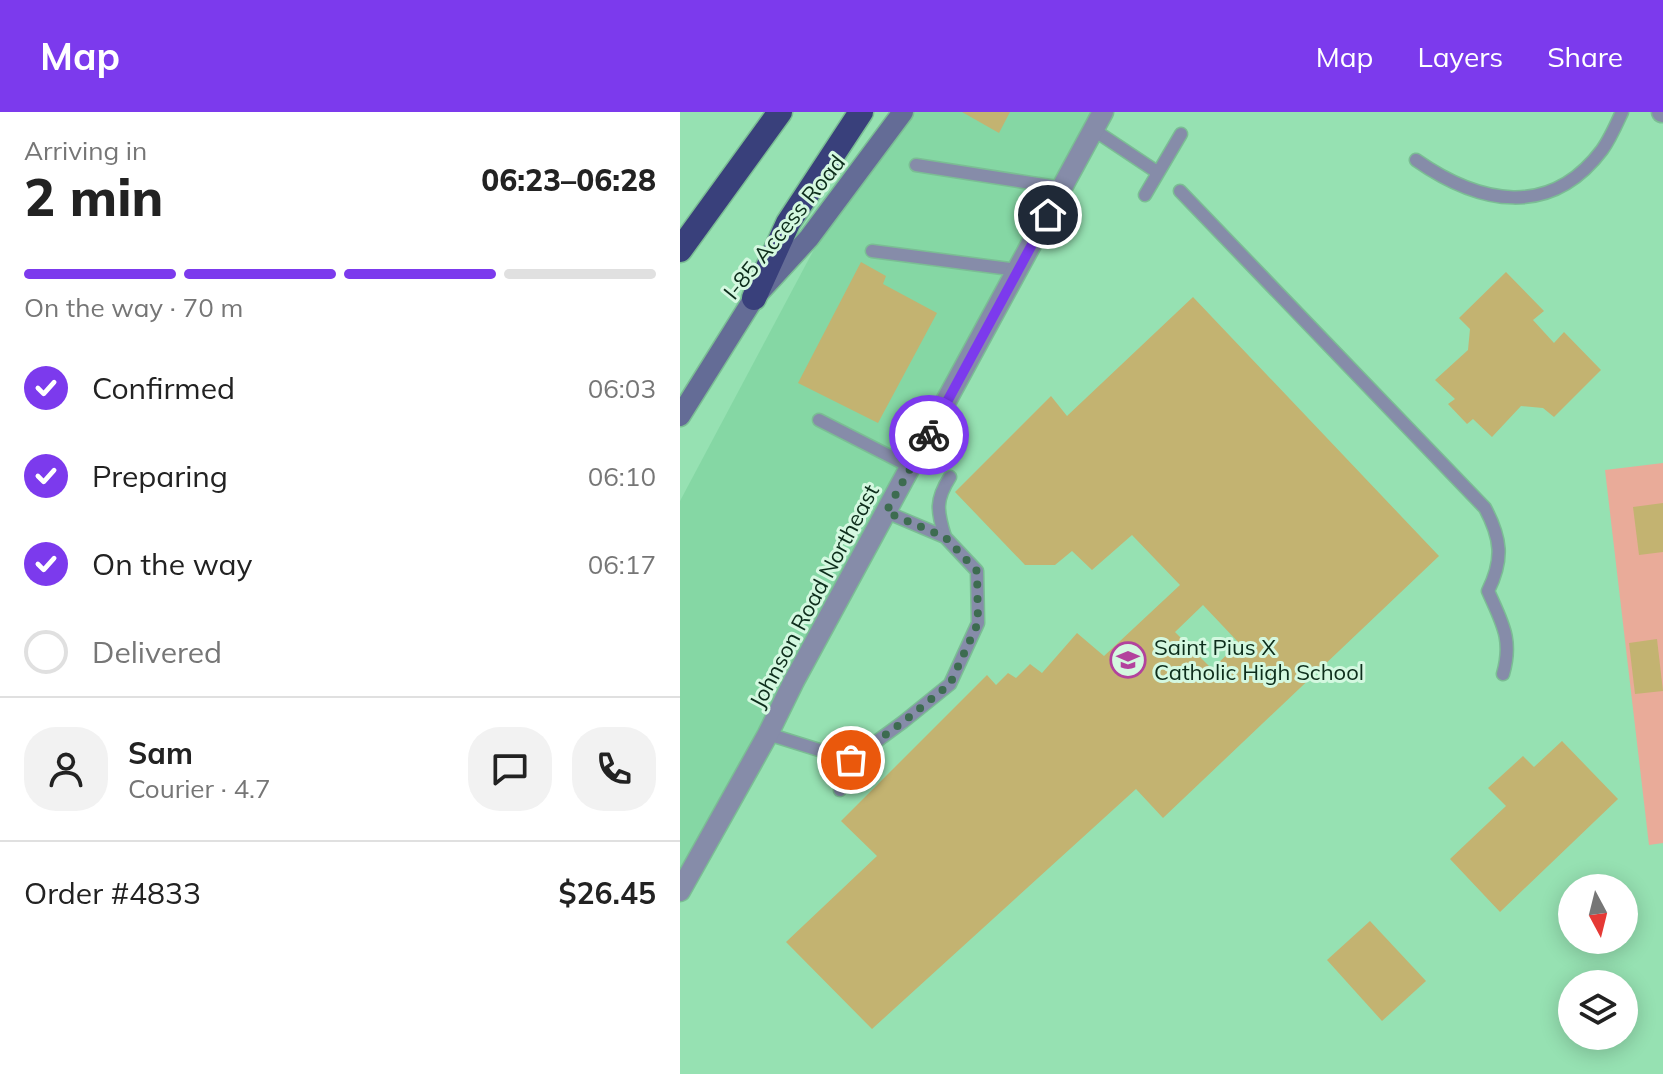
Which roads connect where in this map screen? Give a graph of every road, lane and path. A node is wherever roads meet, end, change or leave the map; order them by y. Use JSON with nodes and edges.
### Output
{"nodes":[{"id":1,"x":780,"y":112,"type":"edge"},
{"id":2,"x":861,"y":112,"type":"edge"},
{"id":3,"x":903,"y":112,"type":"edge"},
{"id":4,"x":1622,"y":112,"type":"edge"},
{"id":5,"x":1098,"y":121,"type":"edge"},
{"id":6,"x":1181,"y":134,"type":"dead end"},
{"id":7,"x":1416,"y":160,"type":"dead end"},
{"id":8,"x":916,"y":165,"type":"dead end"},
{"id":9,"x":1157,"y":172,"type":"junction"},
{"id":10,"x":1063,"y":188,"type":"junction"},
{"id":11,"x":1180,"y":191,"type":"dead end"},
{"id":12,"x":1145,"y":195,"type":"dead end"},
{"id":13,"x":680,"y":250,"type":"edge"},
{"id":14,"x":872,"y":251,"type":"dead end"},
{"id":15,"x":1018,"y":270,"type":"junction"},
{"id":16,"x":754,"y":298,"type":"junction"},
{"id":17,"x":680,"y":416,"type":"edge"},
{"id":18,"x":819,"y":420,"type":"dead end"},
{"id":19,"x":911,"y":467,"type":"junction"},
{"id":20,"x":950,"y":477,"type":"dead end"},
{"id":21,"x":886,"y":512,"type":"junction"},
{"id":22,"x":945,"y":537,"type":"junction"},
{"id":23,"x":1503,"y":674,"type":"dead end"},
{"id":24,"x":768,"y":734,"type":"junction"},
{"id":25,"x":851,"y":760,"type":"junction"},
{"id":26,"x":840,"y":790,"type":"dead end"},
{"id":27,"x":680,"y":891,"type":"edge"}],
"edges":[{"from":1,"to":13,"type":"highway"},
{"from":2,"to":16,"type":"highway"},
{"from":3,"to":16,"type":"main road","name":"I-85 Access Road"},
{"from":4,"to":7,"type":"lane"},
{"from":5,"to":9,"type":"lane"},
{"from":5,"to":10,"type":"street","name":"Johnson Road Northeast"},
{"from":6,"to":9,"type":"lane"},
{"from":8,"to":10,"type":"lane"},
{"from":9,"to":12,"type":"lane"},
{"from":10,"to":15,"type":"street","name":"Johnson Road Northeast"},
{"from":11,"to":23,"type":"lane"},
{"from":14,"to":15,"type":"lane"},
{"from":15,"to":19,"type":"street","name":"Johnson Road Northeast"},
{"from":16,"to":17,"type":"main road","name":"I-85 Access Road"},
{"from":18,"to":19,"type":"lane"},
{"from":19,"to":21,"type":"street","name":"Johnson Road Northeast"},
{"from":20,"to":22,"type":"lane"},
{"from":21,"to":22,"type":"lane"},
{"from":21,"to":24,"type":"street","name":"Johnson Road Northeast"},
{"from":22,"to":25,"type":"lane"},
{"from":24,"to":25,"type":"lane"},
{"from":24,"to":27,"type":"street","name":"Johnson Road Northeast"},
{"from":25,"to":26,"type":"lane"}]}
